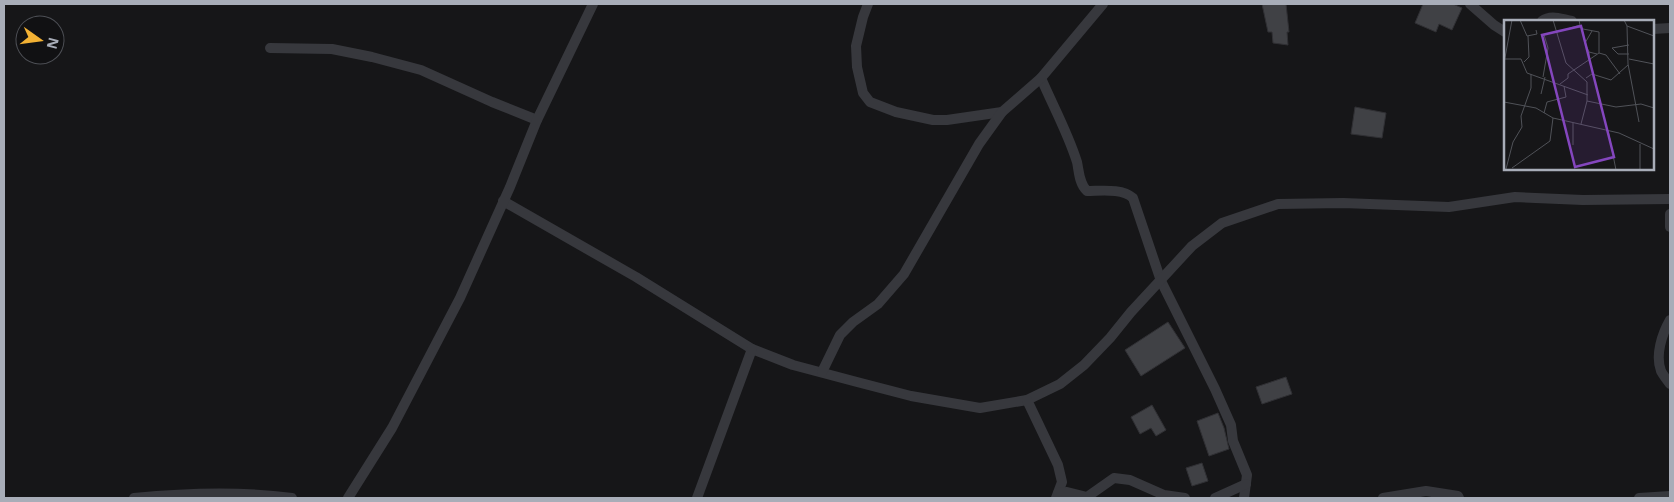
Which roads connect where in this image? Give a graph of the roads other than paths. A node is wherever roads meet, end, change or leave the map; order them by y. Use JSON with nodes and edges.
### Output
{"nodes":[{"id":1,"x":593,"y":4,"type":"edge"},
{"id":2,"x":868,"y":4,"type":"edge"},
{"id":3,"x":1103,"y":4,"type":"edge"},
{"id":4,"x":1470,"y":4,"type":"edge"},
{"id":5,"x":1543,"y":20,"type":"edge"},
{"id":6,"x":1568,"y":20,"type":"edge"},
{"id":7,"x":1670,"y":28,"type":"edge"},
{"id":8,"x":1654,"y":29,"type":"edge"},
{"id":9,"x":1504,"y":31,"type":"edge"},
{"id":10,"x":270,"y":48,"type":"dead end"},
{"id":11,"x":1041,"y":78,"type":"junction"},
{"id":12,"x":1002,"y":112,"type":"junction"},
{"id":13,"x":537,"y":120,"type":"junction"},
{"id":14,"x":1670,"y":199,"type":"edge"},
{"id":15,"x":503,"y":201,"type":"junction"},
{"id":16,"x":1670,"y":214,"type":"edge"},
{"id":17,"x":1670,"y":228,"type":"edge"},
{"id":18,"x":1161,"y":281,"type":"junction"},
{"id":19,"x":1670,"y":320,"type":"edge"},
{"id":20,"x":752,"y":349,"type":"junction"},
{"id":21,"x":822,"y":372,"type":"junction"},
{"id":22,"x":1670,"y":384,"type":"edge"},
{"id":23,"x":1027,"y":400,"type":"junction"},
{"id":24,"x":1246,"y":484,"type":"junction"},
{"id":25,"x":1057,"y":496,"type":"edge"},
{"id":26,"x":1670,"y":496,"type":"edge"},
{"id":27,"x":134,"y":498,"type":"edge"},
{"id":28,"x":292,"y":498,"type":"edge"},
{"id":29,"x":348,"y":498,"type":"edge"},
{"id":30,"x":697,"y":498,"type":"edge"},
{"id":31,"x":1185,"y":498,"type":"edge"},
{"id":32,"x":1214,"y":498,"type":"edge"},
{"id":33,"x":1244,"y":498,"type":"edge"},
{"id":34,"x":1384,"y":498,"type":"edge"},
{"id":35,"x":1459,"y":498,"type":"edge"},
{"id":36,"x":1639,"y":498,"type":"edge"}],
"edges":[{"from":1,"to":13,"type":"street"},
{"from":2,"to":12,"type":"street"},
{"from":3,"to":11,"type":"street"},
{"from":4,"to":9,"type":"street"},
{"from":5,"to":6,"type":"street"},
{"from":7,"to":8,"type":"street"},
{"from":10,"to":13,"type":"street"},
{"from":11,"to":12,"type":"street"},
{"from":11,"to":18,"type":"street"},
{"from":12,"to":21,"type":"street"},
{"from":13,"to":15,"type":"street"},
{"from":14,"to":18,"type":"street"},
{"from":15,"to":20,"type":"street"},
{"from":15,"to":29,"type":"street"},
{"from":16,"to":17,"type":"street"},
{"from":18,"to":23,"type":"street"},
{"from":18,"to":24,"type":"street"},
{"from":19,"to":22,"type":"street"},
{"from":20,"to":21,"type":"street"},
{"from":20,"to":30,"type":"street"},
{"from":21,"to":23,"type":"street"},
{"from":23,"to":25,"type":"street"},
{"from":24,"to":32,"type":"street"},
{"from":24,"to":33,"type":"street"},
{"from":25,"to":31,"type":"street"},
{"from":26,"to":36,"type":"street"},
{"from":27,"to":28,"type":"street"},
{"from":34,"to":35,"type":"street"}]}
